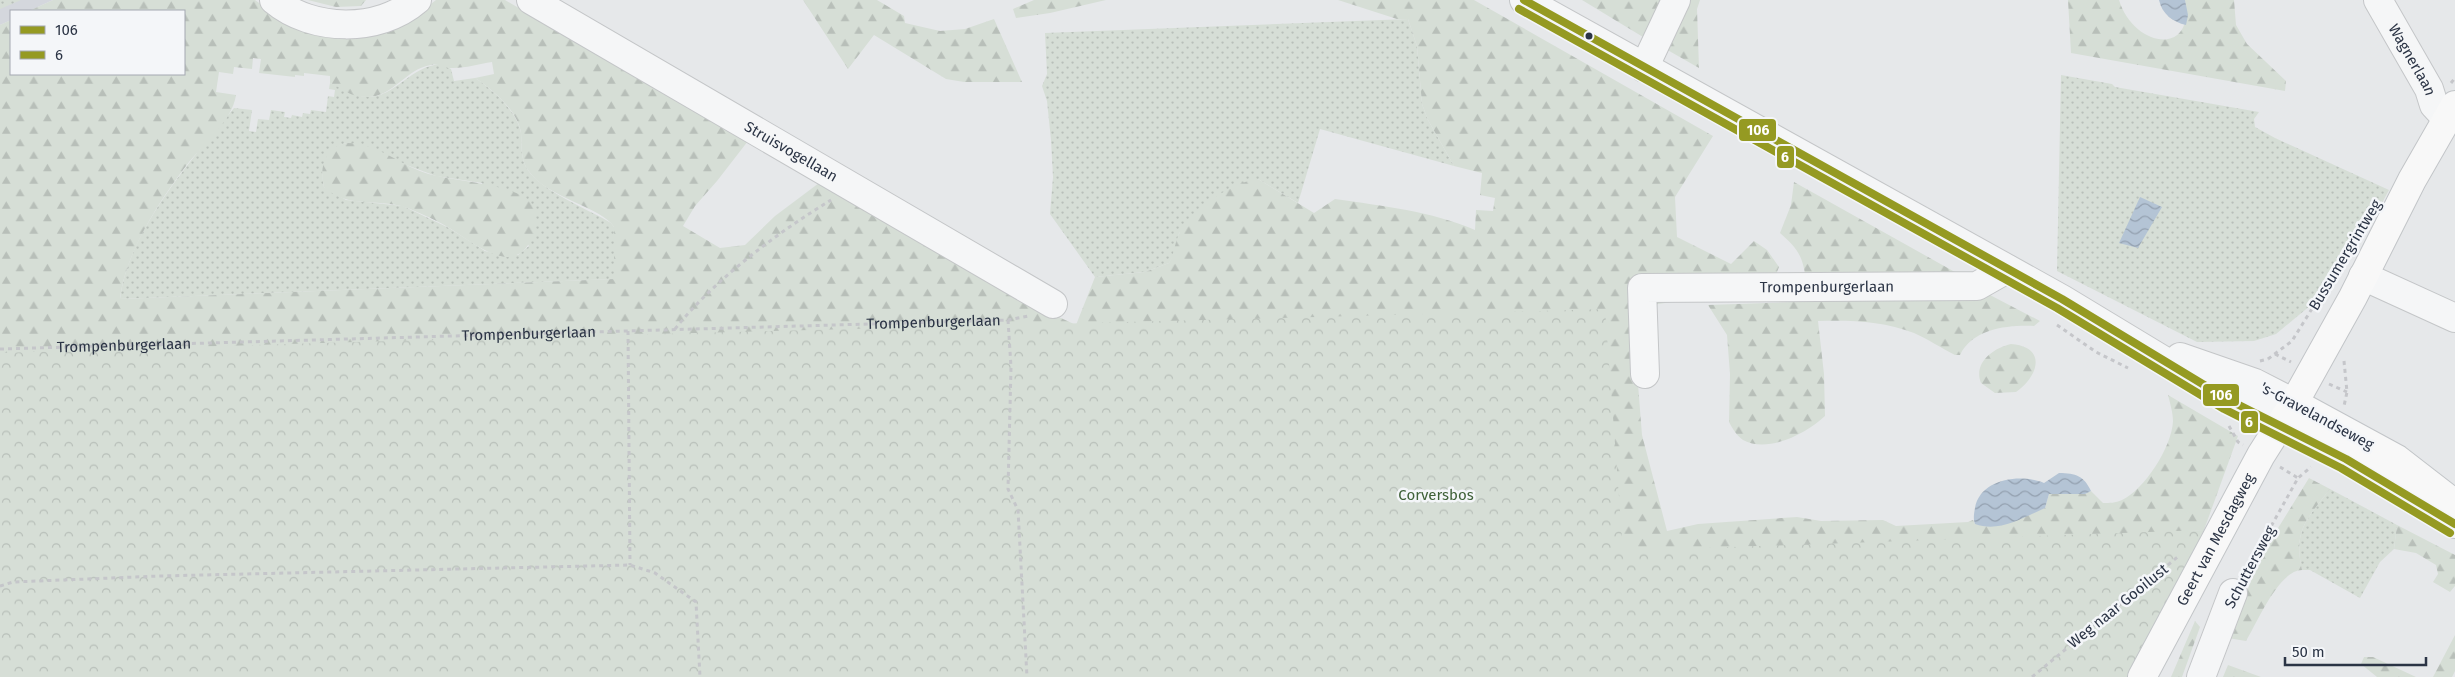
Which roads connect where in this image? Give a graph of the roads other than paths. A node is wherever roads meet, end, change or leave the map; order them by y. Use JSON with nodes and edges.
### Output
{"nodes":[{"id":1,"x":274,"y":0,"type":"edge"},
{"id":2,"x":417,"y":0,"type":"edge"},
{"id":3,"x":530,"y":0,"type":"edge"},
{"id":4,"x":1524,"y":0,"type":"edge"},
{"id":5,"x":1676,"y":0,"type":"edge"},
{"id":6,"x":2378,"y":0,"type":"edge"},
{"id":7,"x":1644,"y":68,"type":"junction"},
{"id":8,"x":2445,"y":110,"type":"edge"},
{"id":9,"x":2007,"y":269,"type":"junction"},
{"id":10,"x":2363,"y":276,"type":"junction"},
{"id":11,"x":1052,"y":304,"type":"road end"},
{"id":12,"x":2455,"y":318,"type":"edge"},
{"id":13,"x":2138,"y":344,"type":"junction"},
{"id":14,"x":1645,"y":374,"type":"dead end"},
{"id":15,"x":2287,"y":414,"type":"junction"},
{"id":16,"x":2455,"y":504,"type":"edge"},
{"id":17,"x":2455,"y":524,"type":"edge"},
{"id":18,"x":2233,"y":593,"type":"road end"},
{"id":19,"x":2142,"y":677,"type":"edge"},
{"id":20,"x":2201,"y":677,"type":"edge"}],
"edges":[{"from":1,"to":2,"type":"street"},
{"from":3,"to":11,"type":"street","name":"Struisvogellaan"},
{"from":4,"to":7,"type":"street","name":"'s-Gravelandseweg"},
{"from":5,"to":7,"type":"street"},
{"from":6,"to":8,"type":"street","name":"Wagnerlaan"},
{"from":7,"to":9,"type":"street","name":"'s-Gravelandseweg"},
{"from":8,"to":10,"type":"main road","name":"Bussumergrintweg"},
{"from":9,"to":13,"type":"street","name":"'s-Gravelandseweg"},
{"from":9,"to":14,"type":"street","name":"Trompenburgerlaan"},
{"from":10,"to":12,"type":"street"},
{"from":10,"to":15,"type":"main road","name":"Bussumergrintweg"},
{"from":13,"to":15,"type":"street","name":"'s-Gravelandseweg"},
{"from":13,"to":15,"type":"street","name":"'s-Gravelandseweg"},
{"from":15,"to":16,"type":"main road","name":"'s-Gravelandseweg"},
{"from":15,"to":17,"type":"main road","name":"'s-Gravelandseweg"},
{"from":15,"to":19,"type":"main road","name":"Geert van Mesdagweg"},
{"from":18,"to":20,"type":"street","name":"Schuttersweg"}]}
